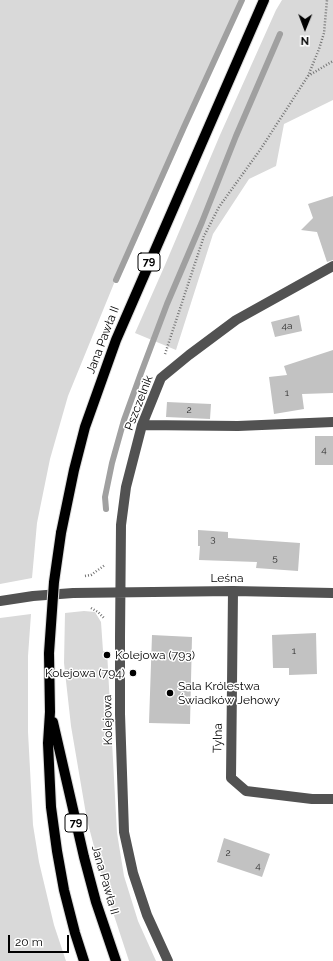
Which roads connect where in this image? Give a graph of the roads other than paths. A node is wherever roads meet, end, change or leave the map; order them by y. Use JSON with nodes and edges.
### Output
{"nodes":[{"id":1,"x":264,"y":0,"type":"edge"},
{"id":2,"x":333,"y":266,"type":"edge"},
{"id":3,"x":333,"y":422,"type":"edge"},
{"id":4,"x":142,"y":425,"type":"junction"},
{"id":5,"x":233,"y":591,"type":"junction"},
{"id":6,"x":122,"y":592,"type":"junction"},
{"id":7,"x":333,"y":593,"type":"edge"},
{"id":8,"x":0,"y":601,"type":"edge"},
{"id":9,"x":50,"y":712,"type":"junction"},
{"id":10,"x":333,"y":799,"type":"edge"},
{"id":11,"x":84,"y":961,"type":"edge"},
{"id":12,"x":116,"y":961,"type":"edge"},
{"id":13,"x":168,"y":961,"type":"edge"}],
"edges":[{"from":1,"to":9,"type":"main road","name":"Jana Pawła II","number":"79","bridge":true},
{"from":2,"to":4,"type":"street","name":"Pszczelnik"},
{"from":3,"to":4,"type":"street"},
{"from":4,"to":6,"type":"street","name":"Pszczelnik"},
{"from":5,"to":6,"type":"street","name":"Leśna"},
{"from":5,"to":7,"type":"street","name":"Leśna"},
{"from":5,"to":10,"type":"street","name":"Tylna"},
{"from":6,"to":8,"type":"street"},
{"from":6,"to":13,"type":"street","name":"Kolejowa"},
{"from":9,"to":11,"type":"main road","name":"Jana Pawła II","number":"79"},
{"from":9,"to":12,"type":"main road","name":"Jana Pawła II","number":"79"}]}
